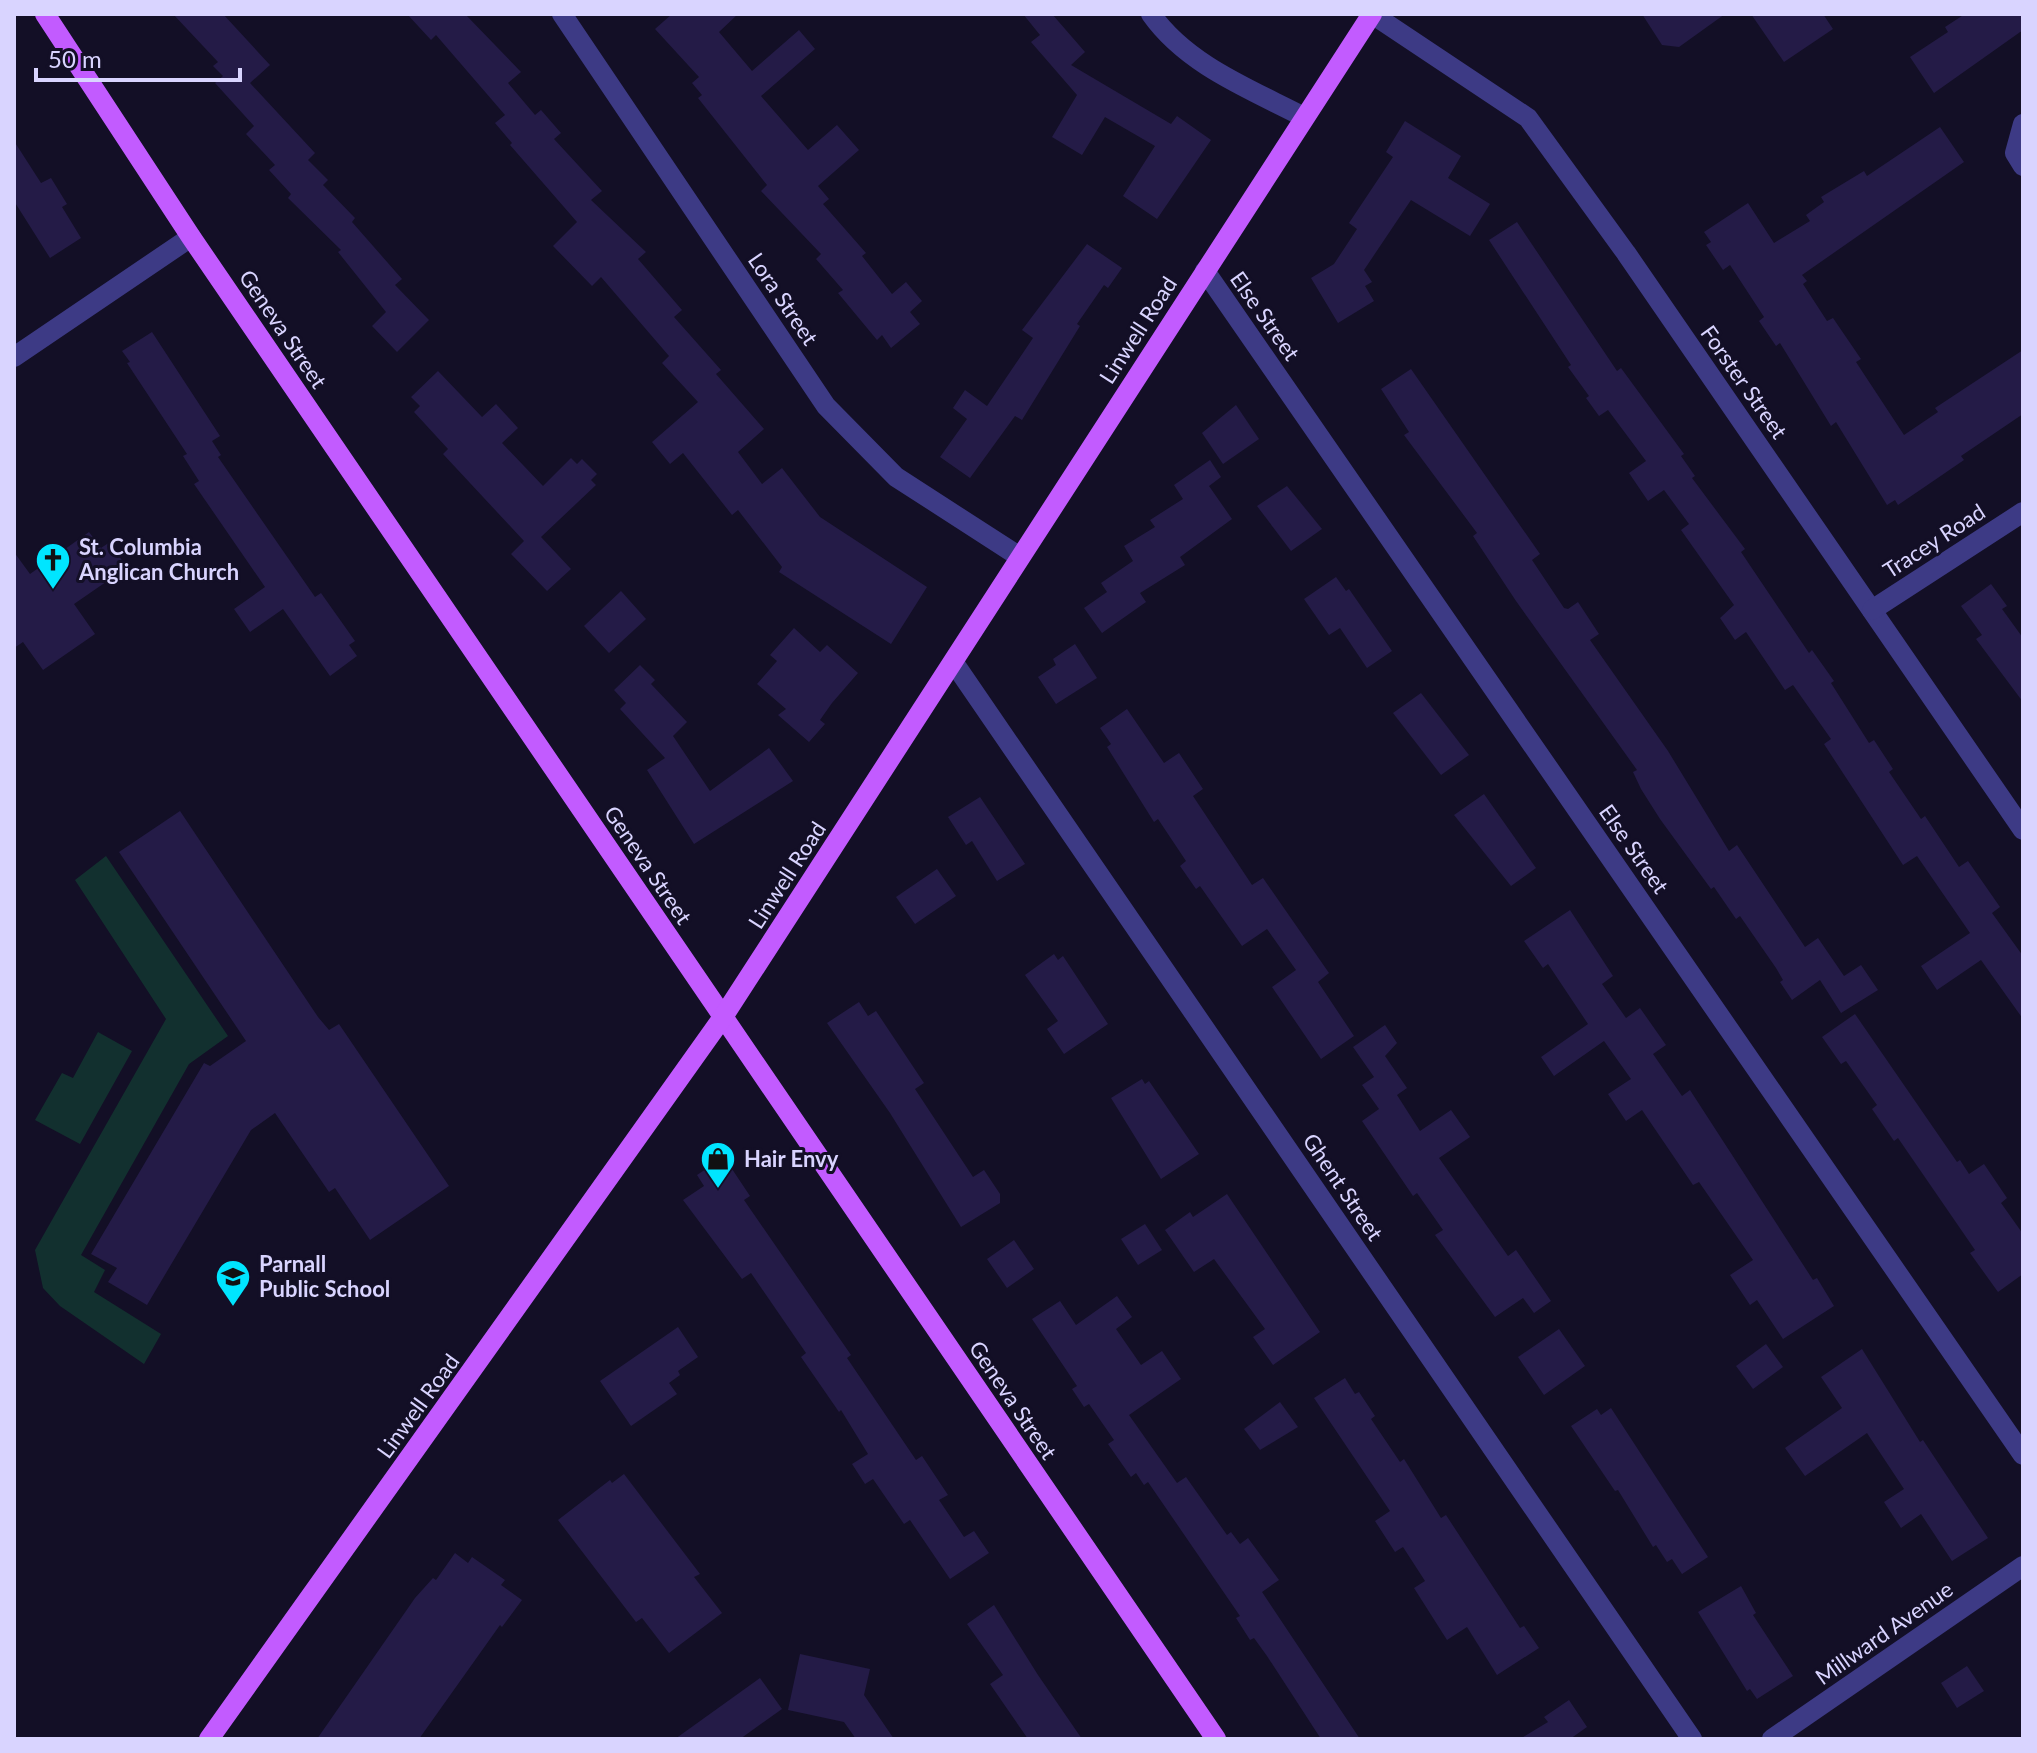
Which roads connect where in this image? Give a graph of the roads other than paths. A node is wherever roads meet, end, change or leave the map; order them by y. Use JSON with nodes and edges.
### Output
{"nodes":[{"id":1,"x":45,"y":14,"type":"edge"},
{"id":2,"x":562,"y":14,"type":"edge"},
{"id":3,"x":1151,"y":14,"type":"edge"},
{"id":4,"x":1372,"y":14,"type":"edge"},
{"id":5,"x":1304,"y":117,"type":"junction"},
{"id":6,"x":2023,"y":124,"type":"edge"},
{"id":7,"x":2023,"y":166,"type":"edge"},
{"id":8,"x":191,"y":237,"type":"junction"},
{"id":9,"x":1205,"y":271,"type":"junction"},
{"id":10,"x":14,"y":357,"type":"edge"},
{"id":11,"x":2023,"y":512,"type":"edge"},
{"id":12,"x":1020,"y":557,"type":"junction"},
{"id":13,"x":1872,"y":610,"type":"junction"},
{"id":14,"x":954,"y":663,"type":"junction"},
{"id":15,"x":2023,"y":830,"type":"edge"},
{"id":16,"x":723,"y":1017,"type":"junction"},
{"id":17,"x":2023,"y":1455,"type":"edge"},
{"id":18,"x":2023,"y":1566,"type":"edge"},
{"id":19,"x":209,"y":1739,"type":"edge"},
{"id":20,"x":1216,"y":1739,"type":"edge"},
{"id":21,"x":1692,"y":1739,"type":"edge"},
{"id":22,"x":1772,"y":1739,"type":"edge"}],
"edges":[{"from":1,"to":8,"type":"main road","name":"Geneva Street"},
{"from":2,"to":12,"type":"street","name":"Lora Street"},
{"from":3,"to":5,"type":"street"},
{"from":4,"to":5,"type":"main road","name":"Linwell Road"},
{"from":4,"to":13,"type":"street","name":"Forster Street"},
{"from":5,"to":9,"type":"main road","name":"Linwell Road"},
{"from":6,"to":7,"type":"street"},
{"from":8,"to":10,"type":"street"},
{"from":8,"to":16,"type":"main road","name":"Geneva Street"},
{"from":9,"to":12,"type":"main road","name":"Linwell Road"},
{"from":9,"to":17,"type":"street","name":"Else Street"},
{"from":11,"to":13,"type":"street","name":"Tracey Road"},
{"from":12,"to":14,"type":"main road","name":"Linwell Road"},
{"from":13,"to":15,"type":"street","name":"Forster Street"},
{"from":14,"to":16,"type":"main road","name":"Linwell Road"},
{"from":14,"to":21,"type":"street","name":"Ghent Street"},
{"from":16,"to":19,"type":"main road","name":"Linwell Road"},
{"from":16,"to":20,"type":"main road","name":"Geneva Street"},
{"from":18,"to":22,"type":"street","name":"Millward Avenue"}]}
